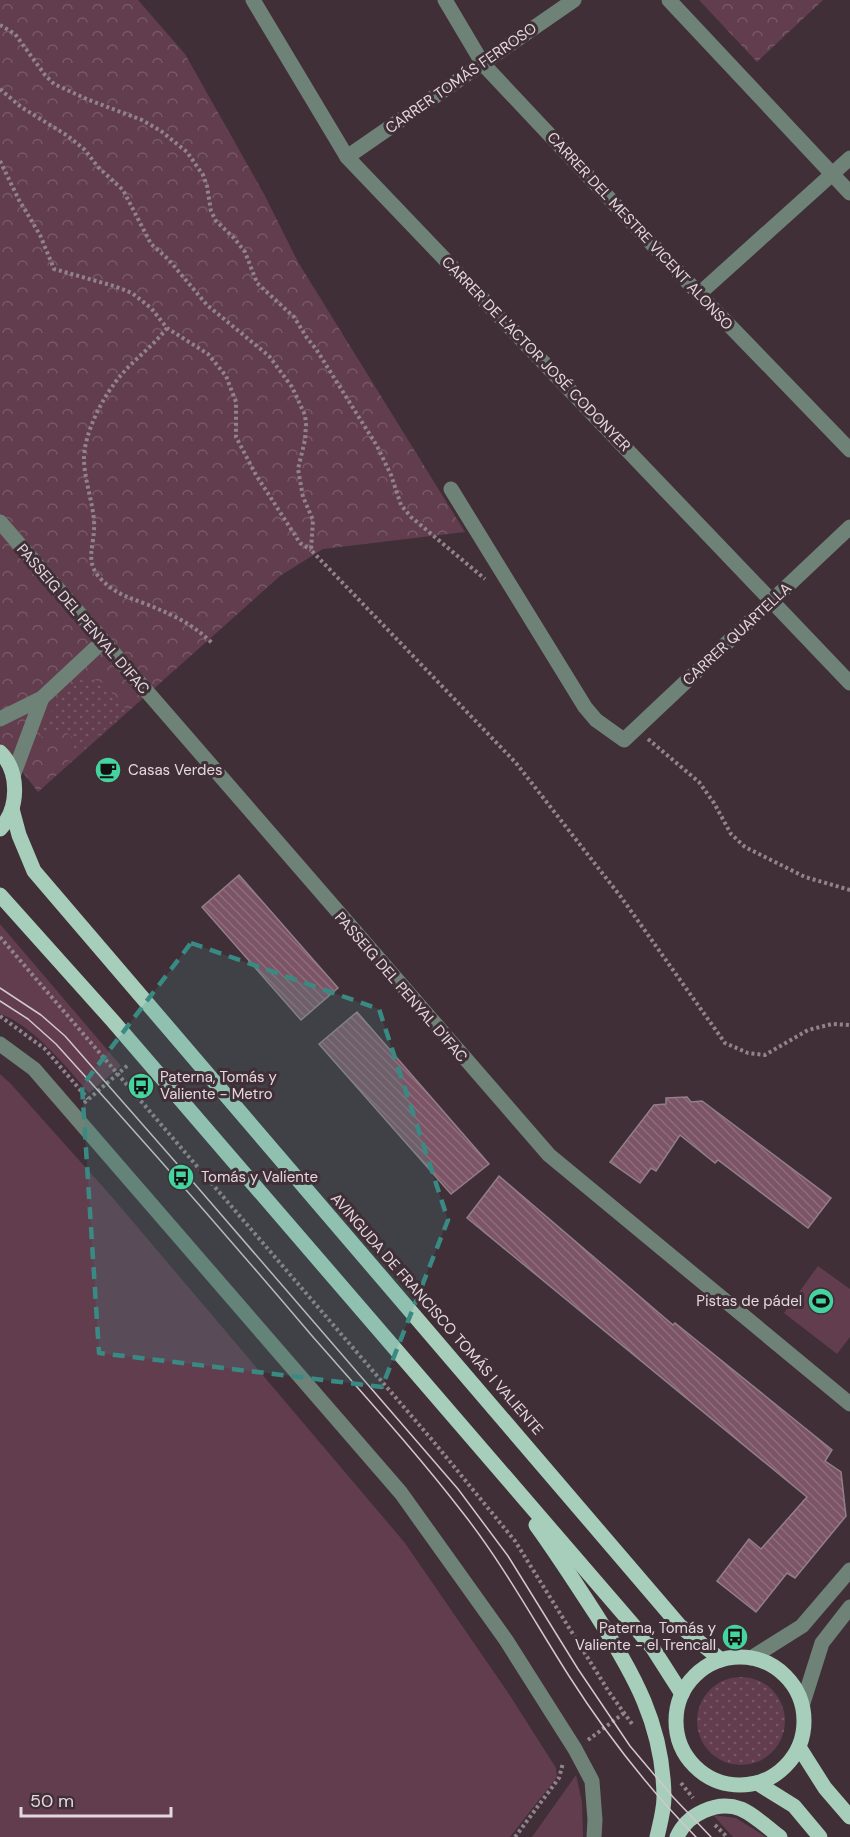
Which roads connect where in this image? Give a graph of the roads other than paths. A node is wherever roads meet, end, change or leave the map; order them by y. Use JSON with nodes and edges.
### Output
{"nodes":[{"id":1,"x":254,"y":0,"type":"edge"},
{"id":2,"x":445,"y":0,"type":"edge"},
{"id":3,"x":574,"y":0,"type":"edge"},
{"id":4,"x":669,"y":0,"type":"edge"},
{"id":5,"x":483,"y":64,"type":"junction"},
{"id":6,"x":347,"y":157,"type":"junction"},
{"id":7,"x":850,"y":158,"type":"edge"},
{"id":8,"x":832,"y":175,"type":"junction"},
{"id":9,"x":850,"y":193,"type":"edge"},
{"id":10,"x":699,"y":294,"type":"junction"},
{"id":11,"x":850,"y":450,"type":"edge"},
{"id":12,"x":451,"y":489,"type":"dead end"},
{"id":13,"x":0,"y":522,"type":"edge"},
{"id":14,"x":850,"y":527,"type":"edge"},
{"id":15,"x":772,"y":602,"type":"junction"},
{"id":16,"x":102,"y":642,"type":"junction"},
{"id":17,"x":850,"y":683,"type":"edge"},
{"id":18,"x":42,"y":698,"type":"junction"},
{"id":19,"x":0,"y":719,"type":"edge"},
{"id":20,"x":0,"y":752,"type":"edge"},
{"id":21,"x":14,"y":776,"type":"junction"},
{"id":22,"x":12,"y":809,"type":"junction"},
{"id":23,"x":0,"y":829,"type":"edge"},
{"id":24,"x":0,"y":895,"type":"edge"},
{"id":25,"x":0,"y":1044,"type":"edge"},
{"id":26,"x":850,"y":1404,"type":"edge"},
{"id":27,"x":484,"y":1451,"type":"junction"},
{"id":28,"x":850,"y":1570,"type":"edge"},
{"id":29,"x":850,"y":1607,"type":"edge"},
{"id":30,"x":751,"y":1658,"type":"junction"},
{"id":31,"x":721,"y":1660,"type":"junction"},
{"id":32,"x":682,"y":1694,"type":"junction"},
{"id":33,"x":803,"y":1703,"type":"junction"},
{"id":34,"x":800,"y":1747,"type":"junction"},
{"id":35,"x":757,"y":1783,"type":"junction"},
{"id":36,"x":850,"y":1817,"type":"edge"},
{"id":37,"x":594,"y":1837,"type":"edge"},
{"id":38,"x":657,"y":1837,"type":"edge"},
{"id":39,"x":677,"y":1837,"type":"edge"},
{"id":40,"x":780,"y":1837,"type":"edge"},
{"id":41,"x":820,"y":1837,"type":"edge"}],
"edges":[{"from":1,"to":6,"type":"street","name":"CARRER DE L'ACTOR JOSÉ CODONYER"},
{"from":2,"to":5,"type":"street","name":"CARRER DEL MESTRE VICENT ALONSO"},
{"from":3,"to":5,"type":"street","name":"CARRER TOMÁS FERROSO"},
{"from":4,"to":8,"type":"street"},
{"from":5,"to":6,"type":"street","name":"CARRER TOMÁS FERROSO"},
{"from":5,"to":10,"type":"street","name":"CARRER DEL MESTRE VICENT ALONSO"},
{"from":6,"to":15,"type":"street","name":"CARRER DE L'ACTOR JOSÉ CODONYER"},
{"from":7,"to":8,"type":"street"},
{"from":8,"to":9,"type":"street"},
{"from":8,"to":10,"type":"street"},
{"from":10,"to":11,"type":"street","name":"CARRER DEL MESTRE VICENT ALONSO"},
{"from":12,"to":15,"type":"street","name":"CARRER QUARTELLA"},
{"from":13,"to":16,"type":"street","name":"PASSEIG DEL PENYAL D'IFAC"},
{"from":14,"to":15,"type":"street","name":"CARRER QUARTELLA"},
{"from":15,"to":17,"type":"street","name":"CARRER DE L'ACTOR JOSÉ CODONYER"},
{"from":16,"to":18,"type":"street"},
{"from":16,"to":26,"type":"street","name":"PASSEIG DEL PENYAL D'IFAC"},
{"from":18,"to":19,"type":"street"},
{"from":18,"to":21,"type":"street"},
{"from":20,"to":21,"type":"main road"},
{"from":21,"to":22,"type":"main road"},
{"from":22,"to":23,"type":"main road"},
{"from":22,"to":31,"type":"main road","name":"AVINGUDA DE FRANCISCO TOMÁS I VALIENTE"},
{"from":24,"to":27,"type":"main road"},
{"from":25,"to":37,"type":"street"},
{"from":27,"to":32,"type":"main road"},
{"from":27,"to":38,"type":"main road"},
{"from":28,"to":30,"type":"street"},
{"from":29,"to":33,"type":"street"},
{"from":30,"to":31,"type":"main road"},
{"from":30,"to":33,"type":"main road"},
{"from":31,"to":32,"type":"main road"},
{"from":32,"to":35,"type":"main road"},
{"from":33,"to":34,"type":"main road"},
{"from":34,"to":35,"type":"main road"},
{"from":34,"to":36,"type":"main road"},
{"from":35,"to":41,"type":"main road"},
{"from":39,"to":40,"type":"main road"}]}
